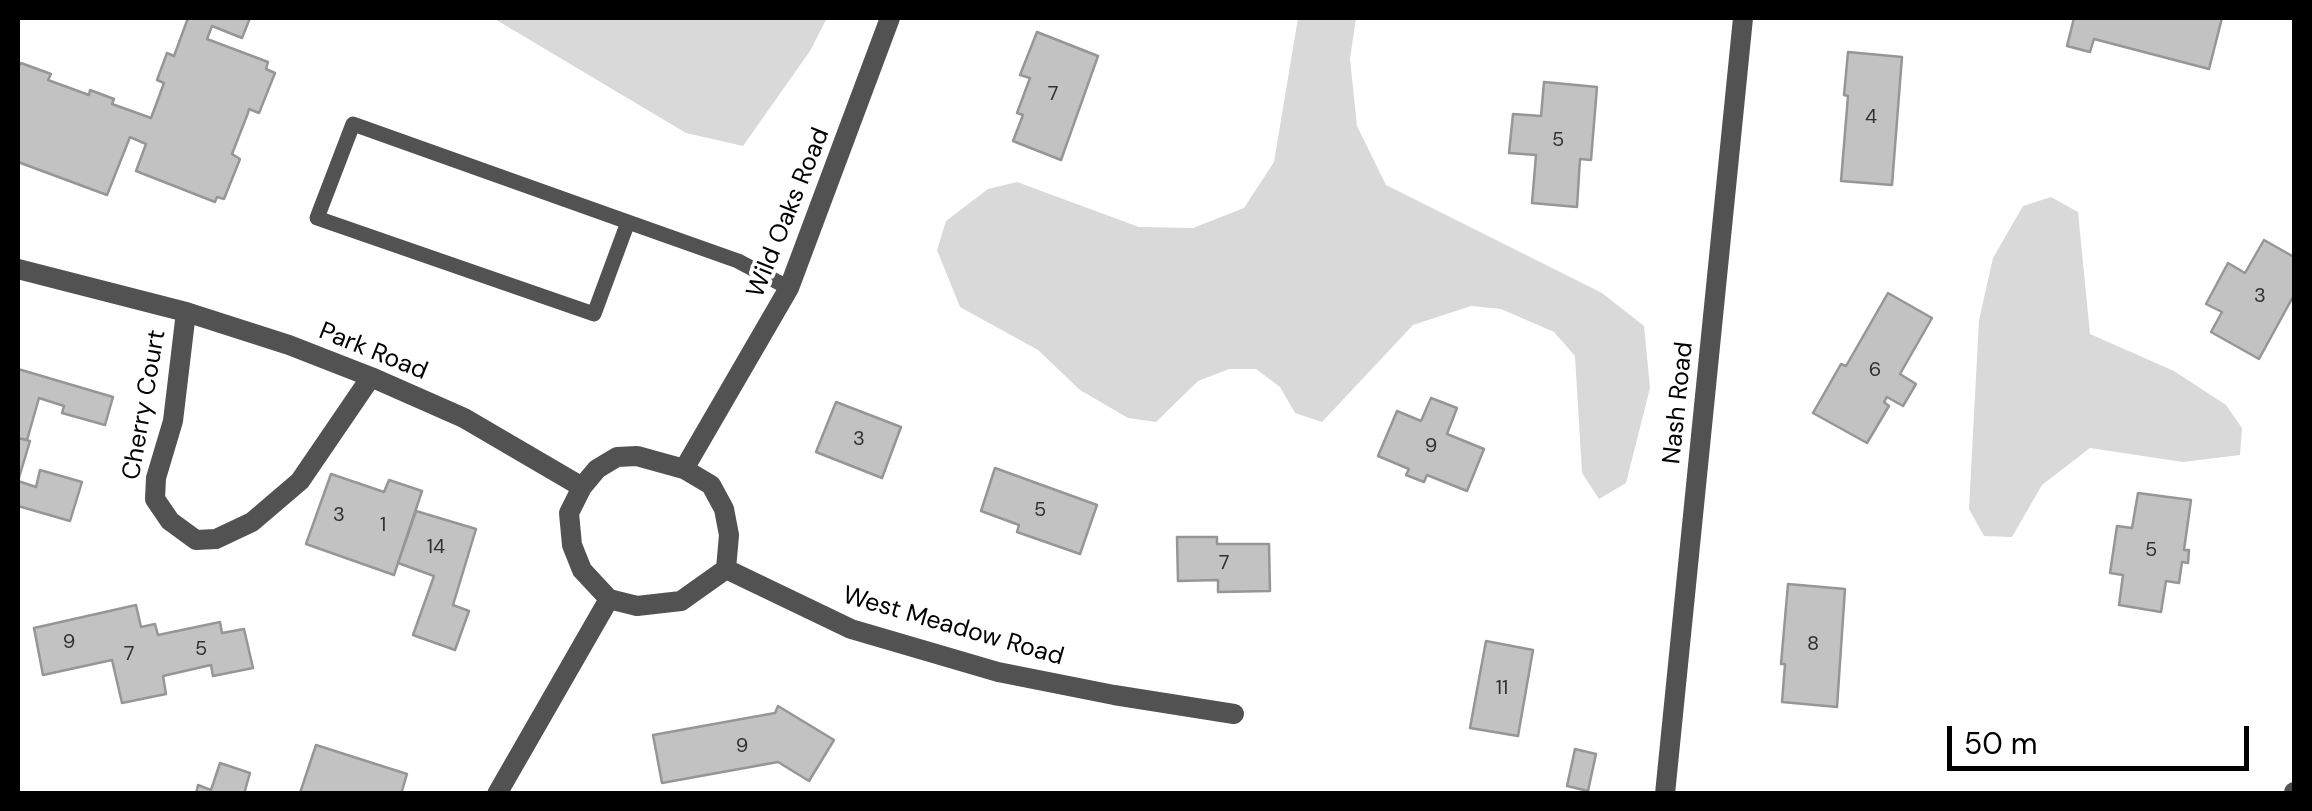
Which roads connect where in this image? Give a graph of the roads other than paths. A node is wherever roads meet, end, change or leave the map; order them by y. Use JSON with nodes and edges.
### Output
{"nodes":[{"id":1,"x":890,"y":18,"type":"edge"},
{"id":2,"x":1743,"y":18,"type":"edge"},
{"id":3,"x":628,"y":222,"type":"junction"},
{"id":4,"x":18,"y":268,"type":"edge"},
{"id":5,"x":789,"y":288,"type":"junction"},
{"id":6,"x":186,"y":312,"type":"junction"},
{"id":7,"x":371,"y":377,"type":"junction"},
{"id":8,"x":684,"y":469,"type":"junction"},
{"id":9,"x":582,"y":487,"type":"junction"},
{"id":10,"x":726,"y":569,"type":"junction"},
{"id":11,"x":608,"y":599,"type":"junction"},
{"id":12,"x":1234,"y":714,"type":"dead end"},
{"id":13,"x":497,"y":794,"type":"edge"},
{"id":14,"x":1666,"y":794,"type":"edge"}],
"edges":[{"from":1,"to":5,"type":"street","name":"Wild Oaks Road"},
{"from":2,"to":14,"type":"street","name":"Nash Road"},
{"from":3,"to":3,"type":"lane"},
{"from":3,"to":5,"type":"lane"},
{"from":4,"to":6,"type":"street","name":"Park Road"},
{"from":5,"to":8,"type":"street","name":"Wild Oaks Road"},
{"from":6,"to":7,"type":"street","name":"Park Road"},
{"from":6,"to":7,"type":"street","name":"Cherry Court"},
{"from":7,"to":9,"type":"street","name":"Park Road"},
{"from":8,"to":9,"type":"street"},
{"from":8,"to":10,"type":"street"},
{"from":9,"to":11,"type":"street"},
{"from":10,"to":11,"type":"street"},
{"from":10,"to":12,"type":"street","name":"West Meadow Road"},
{"from":11,"to":13,"type":"street"}]}
